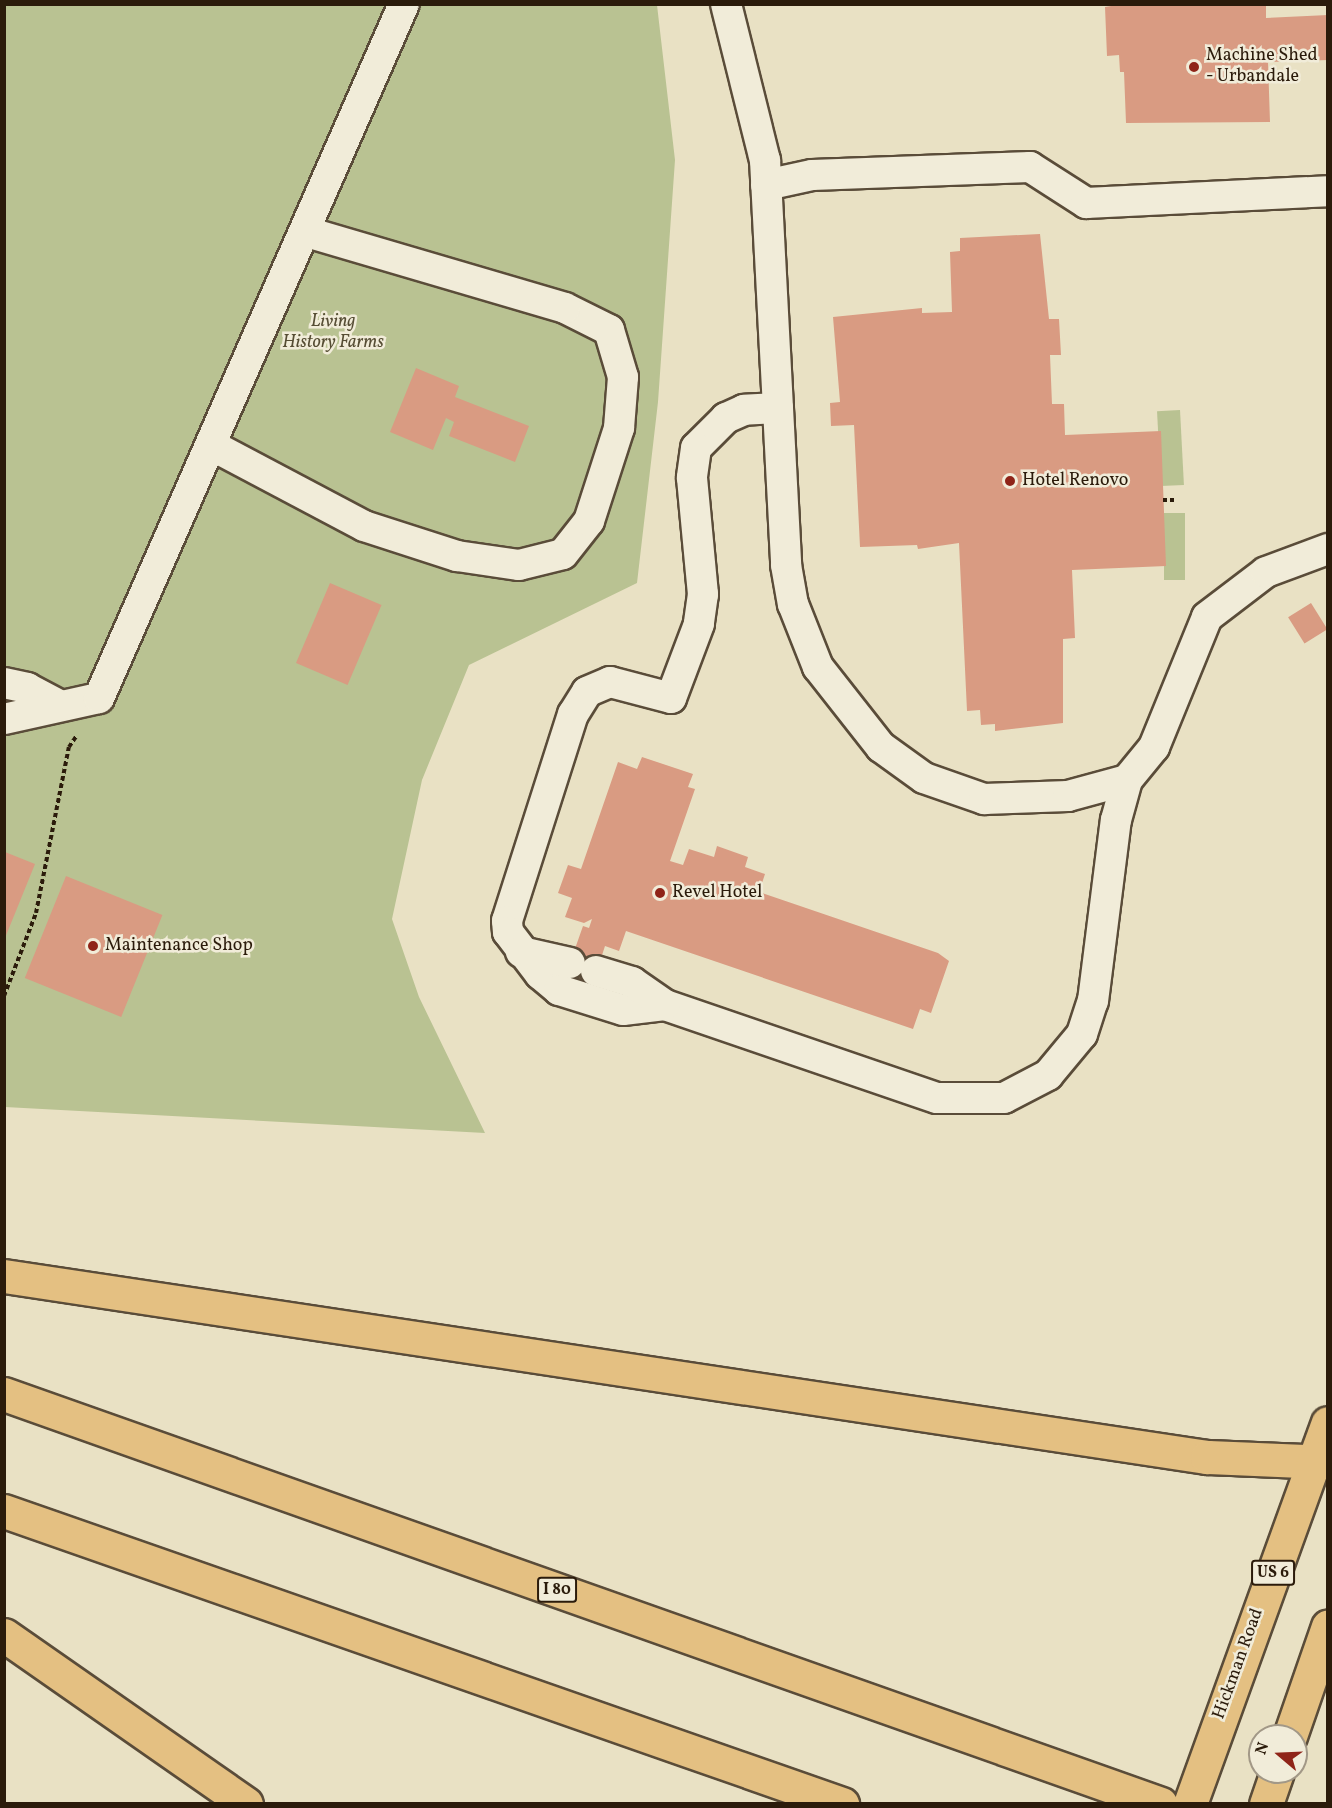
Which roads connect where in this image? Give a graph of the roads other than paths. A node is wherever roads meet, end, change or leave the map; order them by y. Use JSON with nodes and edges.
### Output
{"nodes":[{"id":1,"x":404,"y":4,"type":"edge"},
{"id":2,"x":726,"y":4,"type":"edge"},
{"id":3,"x":766,"y":185,"type":"junction"},
{"id":4,"x":1328,"y":191,"type":"edge"},
{"id":5,"x":307,"y":232,"type":"junction"},
{"id":6,"x":778,"y":408,"type":"junction"},
{"id":7,"x":213,"y":446,"type":"junction"},
{"id":8,"x":1328,"y":549,"type":"edge"},
{"id":9,"x":4,"y":661,"type":"edge"},
{"id":10,"x":16,"y":686,"type":"edge"},
{"id":11,"x":61,"y":706,"type":"junction"},
{"id":12,"x":4,"y":719,"type":"edge"},
{"id":13,"x":1127,"y":780,"type":"junction"},
{"id":14,"x":521,"y":952,"type":"junction"},
{"id":15,"x":665,"y":1005,"type":"junction"},
{"id":16,"x":4,"y":1276,"type":"edge"},
{"id":17,"x":4,"y":1394,"type":"edge"},
{"id":18,"x":1328,"y":1423,"type":"edge"},
{"id":19,"x":1321,"y":1460,"type":"edge"},
{"id":20,"x":4,"y":1511,"type":"edge"},
{"id":21,"x":1328,"y":1626,"type":"edge"},
{"id":22,"x":4,"y":1635,"type":"edge"},
{"id":23,"x":1294,"y":1724,"type":"edge"},
{"id":24,"x":1273,"y":1784,"type":"edge"},
{"id":25,"x":246,"y":1803,"type":"edge"},
{"id":26,"x":842,"y":1803,"type":"edge"},
{"id":27,"x":1161,"y":1803,"type":"edge"},
{"id":28,"x":1190,"y":1803,"type":"edge"},
{"id":29,"x":1266,"y":1803,"type":"edge"}],
"edges":[{"from":1,"to":5,"type":"lane"},
{"from":2,"to":3,"type":"lane"},
{"from":3,"to":4,"type":"lane"},
{"from":3,"to":6,"type":"lane"},
{"from":5,"to":7,"type":"lane"},
{"from":5,"to":7,"type":"lane"},
{"from":6,"to":13,"type":"lane"},
{"from":6,"to":14,"type":"lane"},
{"from":7,"to":11,"type":"lane"},
{"from":8,"to":13,"type":"lane"},
{"from":9,"to":10,"type":"lane"},
{"from":10,"to":11,"type":"lane"},
{"from":11,"to":12,"type":"lane"},
{"from":13,"to":15,"type":"lane"},
{"from":14,"to":15,"type":"lane"},
{"from":14,"to":15,"type":"lane"},
{"from":16,"to":19,"type":"main road"},
{"from":17,"to":27,"type":"main road","number":"I 80"},
{"from":18,"to":19,"type":"main road","name":"Hickman Road","number":"US 6"},
{"from":19,"to":28,"type":"main road","name":"Hickman Road","number":"US 6"},
{"from":20,"to":26,"type":"main road"},
{"from":21,"to":23,"type":"main road"},
{"from":22,"to":25,"type":"main road"},
{"from":24,"to":29,"type":"main road"}]}
